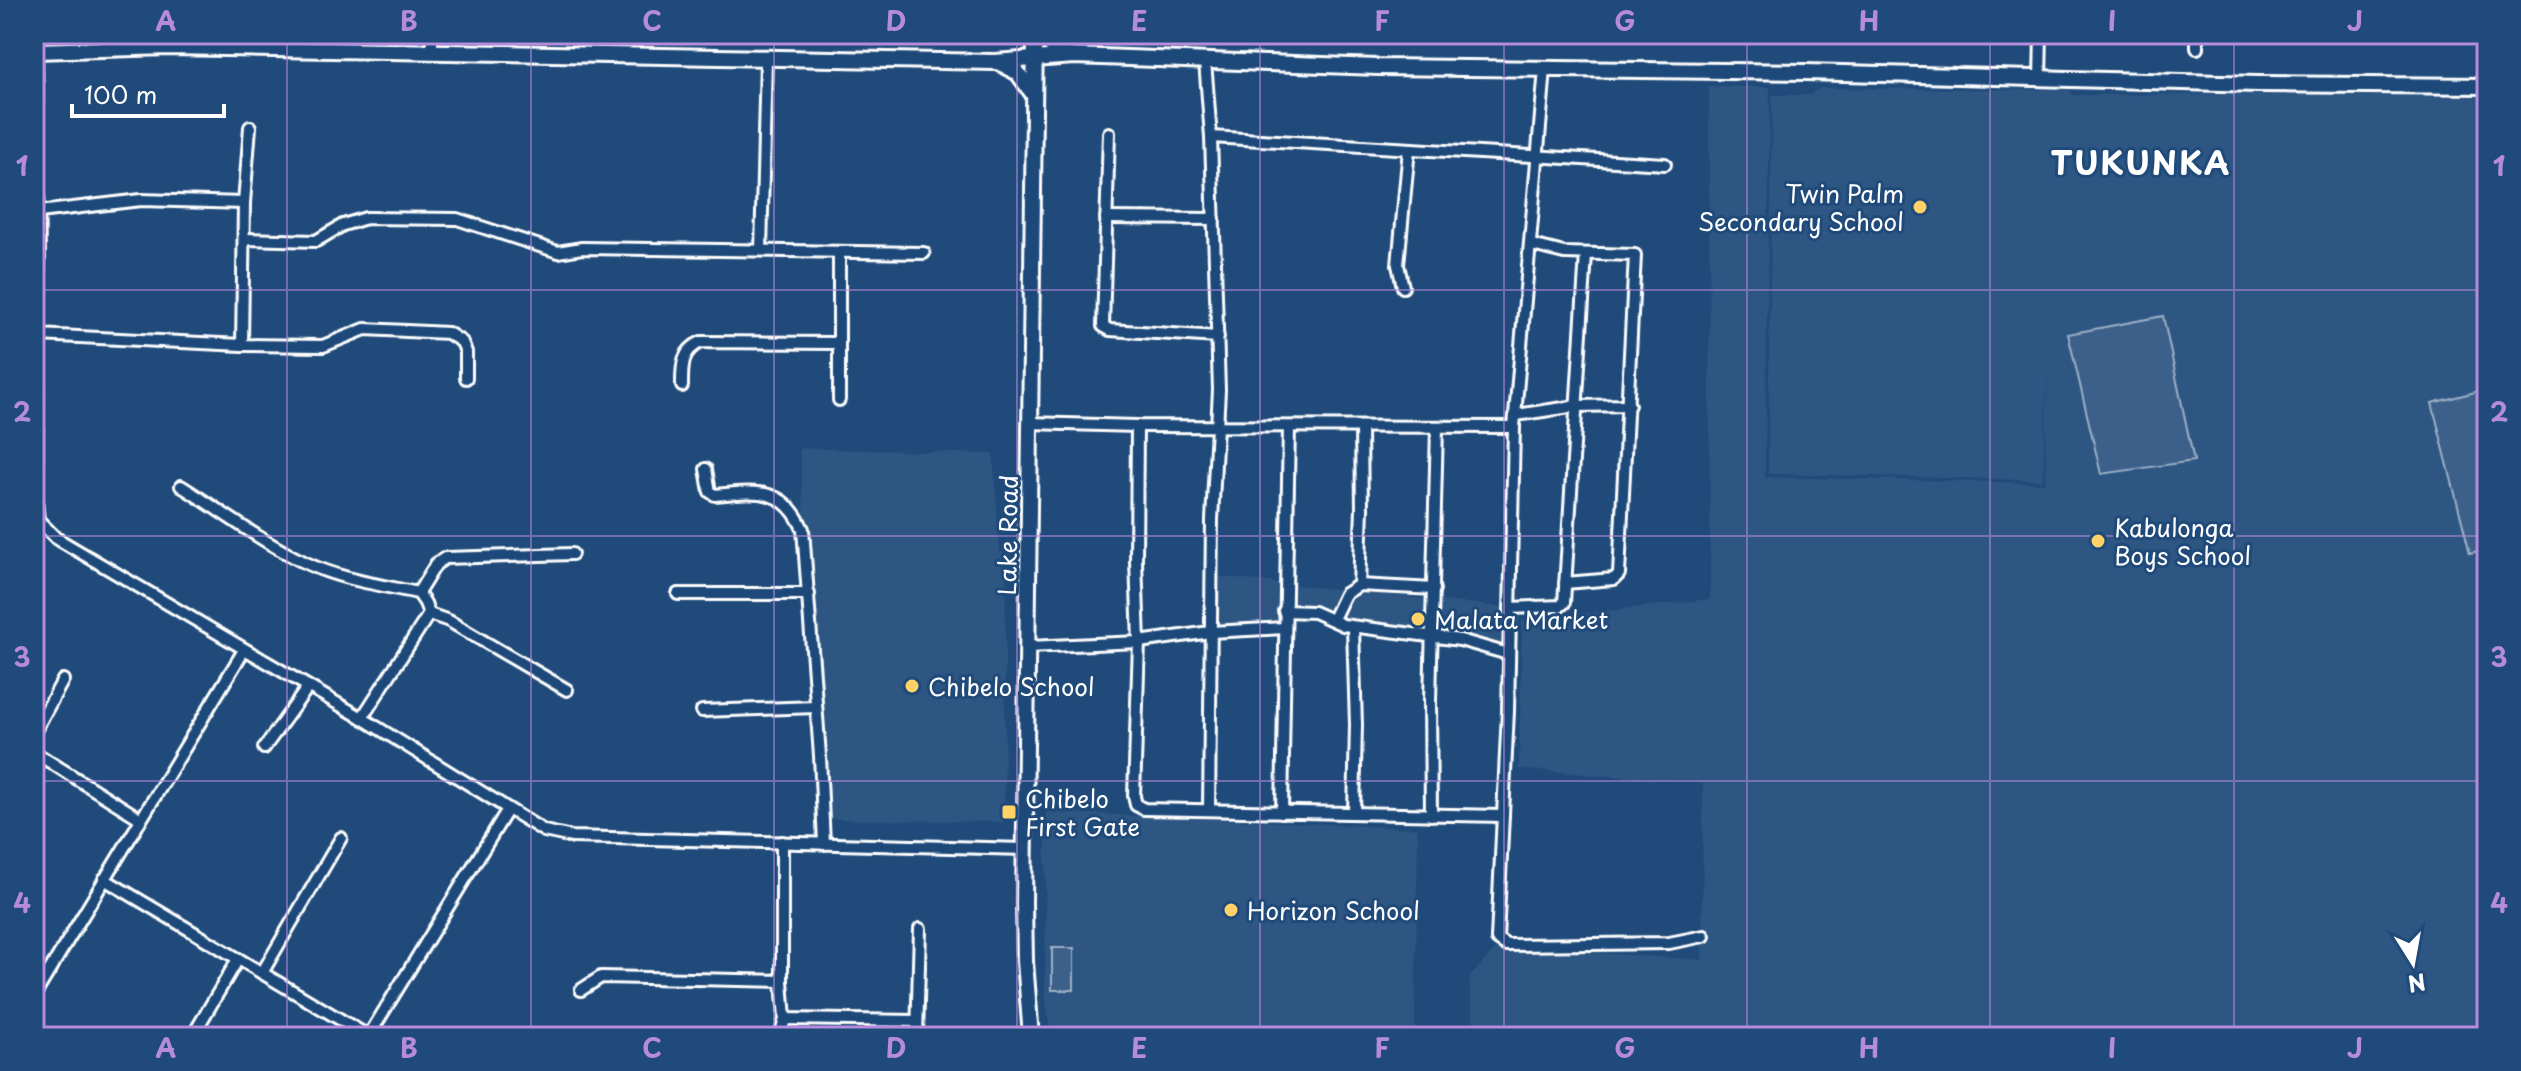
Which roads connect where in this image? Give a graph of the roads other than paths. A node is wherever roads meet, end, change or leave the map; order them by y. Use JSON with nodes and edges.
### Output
{"nodes":[{"id":1,"x":95,"y":34,"type":"edge"},
{"id":2,"x":432,"y":34,"type":"edge"},
{"id":3,"x":1038,"y":34,"type":"edge"},
{"id":4,"x":2041,"y":34,"type":"edge"},
{"id":5,"x":2197,"y":34,"type":"edge"},
{"id":6,"x":169,"y":41,"type":"edge"},
{"id":7,"x":2197,"y":48,"type":"dead end"},
{"id":8,"x":112,"y":49,"type":"junction"},
{"id":9,"x":35,"y":51,"type":"edge"},
{"id":10,"x":432,"y":53,"type":"junction"},
{"id":11,"x":1074,"y":56,"type":"junction"},
{"id":12,"x":1035,"y":59,"type":"junction"},
{"id":13,"x":766,"y":60,"type":"junction"},
{"id":14,"x":1205,"y":61,"type":"junction"},
{"id":15,"x":995,"y":62,"type":"junction"},
{"id":16,"x":1545,"y":69,"type":"junction"},
{"id":17,"x":2040,"y":79,"type":"junction"},
{"id":18,"x":2487,"y":86,"type":"edge"},
{"id":19,"x":1033,"y":95,"type":"junction"},
{"id":20,"x":250,"y":127,"type":"dead end"},
{"id":21,"x":1109,"y":133,"type":"dead end"},
{"id":22,"x":1211,"y":137,"type":"junction"},
{"id":23,"x":1409,"y":149,"type":"junction"},
{"id":24,"x":1539,"y":157,"type":"junction"},
{"id":25,"x":1665,"y":164,"type":"dead end"},
{"id":26,"x":244,"y":203,"type":"junction"},
{"id":27,"x":39,"y":212,"type":"junction"},
{"id":28,"x":1106,"y":218,"type":"junction"},
{"id":29,"x":1214,"y":219,"type":"junction"},
{"id":30,"x":244,"y":239,"type":"junction"},
{"id":31,"x":1532,"y":245,"type":"junction"},
{"id":32,"x":761,"y":250,"type":"junction"},
{"id":33,"x":839,"y":252,"type":"junction"},
{"id":34,"x":924,"y":253,"type":"dead end"},
{"id":35,"x":37,"y":254,"type":"edge"},
{"id":36,"x":1586,"y":254,"type":"junction"},
{"id":37,"x":1403,"y":287,"type":"dead end"},
{"id":38,"x":38,"y":335,"type":"junction"},
{"id":39,"x":1218,"y":337,"type":"junction"},
{"id":40,"x":839,"y":343,"type":"junction"},
{"id":41,"x":242,"y":345,"type":"junction"},
{"id":42,"x":466,"y":378,"type":"dead end"},
{"id":43,"x":682,"y":386,"type":"dead end"},
{"id":44,"x":839,"y":400,"type":"dead end"},
{"id":45,"x":1629,"y":405,"type":"junction"},
{"id":46,"x":1577,"y":406,"type":"junction"},
{"id":47,"x":1516,"y":415,"type":"junction"},
{"id":48,"x":1029,"y":423,"type":"junction"},
{"id":49,"x":1137,"y":426,"type":"junction"},
{"id":50,"x":1215,"y":427,"type":"junction"},
{"id":51,"x":1289,"y":427,"type":"junction"},
{"id":52,"x":1437,"y":427,"type":"junction"},
{"id":53,"x":1514,"y":427,"type":"junction"},
{"id":54,"x":1361,"y":428,"type":"junction"},
{"id":55,"x":706,"y":469,"type":"dead end"},
{"id":56,"x":181,"y":486,"type":"dead end"},
{"id":57,"x":572,"y":554,"type":"dead end"},
{"id":58,"x":1565,"y":583,"type":"junction"},
{"id":59,"x":1359,"y":585,"type":"junction"},
{"id":60,"x":1434,"y":589,"type":"junction"},
{"id":61,"x":418,"y":593,"type":"junction"},
{"id":62,"x":678,"y":594,"type":"dead end"},
{"id":63,"x":809,"y":594,"type":"junction"},
{"id":64,"x":1510,"y":608,"type":"junction"},
{"id":65,"x":1284,"y":611,"type":"junction"},
{"id":66,"x":429,"y":614,"type":"junction"},
{"id":67,"x":1333,"y":619,"type":"junction"},
{"id":68,"x":1353,"y":627,"type":"junction"},
{"id":69,"x":1285,"y":628,"type":"junction"},
{"id":70,"x":1210,"y":632,"type":"junction"},
{"id":71,"x":1432,"y":636,"type":"junction"},
{"id":72,"x":1139,"y":642,"type":"junction"},
{"id":73,"x":1028,"y":647,"type":"junction"},
{"id":74,"x":244,"y":650,"type":"junction"},
{"id":75,"x":1508,"y":654,"type":"junction"},
{"id":76,"x":63,"y":680,"type":"dead end"},
{"id":77,"x":308,"y":687,"type":"junction"},
{"id":78,"x":567,"y":690,"type":"dead end"},
{"id":79,"x":816,"y":707,"type":"junction"},
{"id":80,"x":702,"y":711,"type":"dead end"},
{"id":81,"x":362,"y":718,"type":"junction"},
{"id":82,"x":34,"y":733,"type":"edge"},
{"id":83,"x":264,"y":748,"type":"dead end"},
{"id":84,"x":34,"y":752,"type":"edge"},
{"id":85,"x":508,"y":809,"type":"junction"},
{"id":86,"x":1209,"y":810,"type":"junction"},
{"id":87,"x":1282,"y":812,"type":"junction"},
{"id":88,"x":1354,"y":813,"type":"junction"},
{"id":89,"x":1431,"y":815,"type":"junction"},
{"id":90,"x":1503,"y":816,"type":"junction"},
{"id":91,"x":141,"y":819,"type":"junction"},
{"id":92,"x":341,"y":838,"type":"dead end"},
{"id":93,"x":782,"y":842,"type":"junction"},
{"id":94,"x":824,"y":844,"type":"junction"},
{"id":95,"x":1025,"y":849,"type":"junction"},
{"id":96,"x":104,"y":879,"type":"junction"},
{"id":97,"x":920,"y":929,"type":"dead end"},
{"id":98,"x":1704,"y":936,"type":"dead end"},
{"id":99,"x":238,"y":959,"type":"junction"},
{"id":100,"x":262,"y":973,"type":"junction"},
{"id":101,"x":782,"y":981,"type":"junction"},
{"id":102,"x":581,"y":990,"type":"dead end"},
{"id":103,"x":34,"y":996,"type":"edge"},
{"id":104,"x":785,"y":1019,"type":"junction"},
{"id":105,"x":917,"y":1021,"type":"junction"},
{"id":106,"x":368,"y":1036,"type":"edge"},
{"id":107,"x":192,"y":1037,"type":"edge"},
{"id":108,"x":780,"y":1037,"type":"edge"},
{"id":109,"x":917,"y":1037,"type":"edge"},
{"id":110,"x":1031,"y":1037,"type":"edge"}],
"edges":[{"from":1,"to":8,"type":"street"},
{"from":2,"to":10,"type":"street"},
{"from":3,"to":11,"type":"main road"},
{"from":3,"to":12,"type":"main road","name":"Lake Road"},
{"from":4,"to":17,"type":"street"},
{"from":5,"to":7,"type":"street"},
{"from":6,"to":8,"type":"main road"},
{"from":6,"to":10,"type":"main road"},
{"from":8,"to":9,"type":"main road"},
{"from":9,"to":27,"type":"street"},
{"from":10,"to":13,"type":"main road"},
{"from":11,"to":12,"type":"main road"},
{"from":11,"to":14,"type":"main road"},
{"from":12,"to":15,"type":"main road"},
{"from":12,"to":19,"type":"main road","name":"Lake Road"},
{"from":13,"to":15,"type":"main road"},
{"from":13,"to":32,"type":"street"},
{"from":14,"to":16,"type":"main road"},
{"from":14,"to":22,"type":"street"},
{"from":15,"to":19,"type":"main road"},
{"from":16,"to":17,"type":"main road"},
{"from":16,"to":24,"type":"street"},
{"from":17,"to":18,"type":"main road"},
{"from":19,"to":48,"type":"main road","name":"Lake Road"},
{"from":20,"to":26,"type":"street"},
{"from":21,"to":28,"type":"street"},
{"from":22,"to":23,"type":"street"},
{"from":22,"to":29,"type":"street"},
{"from":23,"to":24,"type":"street"},
{"from":23,"to":37,"type":"street"},
{"from":24,"to":25,"type":"street"},
{"from":24,"to":31,"type":"street"},
{"from":26,"to":27,"type":"street"},
{"from":26,"to":30,"type":"street"},
{"from":27,"to":35,"type":"street"},
{"from":28,"to":29,"type":"street"},
{"from":28,"to":39,"type":"street"},
{"from":29,"to":39,"type":"street"},
{"from":30,"to":32,"type":"street"},
{"from":30,"to":41,"type":"street"},
{"from":31,"to":36,"type":"street"},
{"from":31,"to":47,"type":"street"},
{"from":32,"to":33,"type":"street"},
{"from":33,"to":34,"type":"street"},
{"from":33,"to":40,"type":"street"},
{"from":35,"to":38,"type":"street"},
{"from":36,"to":45,"type":"street"},
{"from":36,"to":46,"type":"street"},
{"from":38,"to":41,"type":"street"},
{"from":38,"to":74,"type":"street"},
{"from":39,"to":50,"type":"street"},
{"from":40,"to":43,"type":"street"},
{"from":40,"to":44,"type":"street"},
{"from":41,"to":42,"type":"street"},
{"from":45,"to":46,"type":"street"},
{"from":45,"to":58,"type":"street"},
{"from":46,"to":47,"type":"street"},
{"from":46,"to":58,"type":"street"},
{"from":47,"to":53,"type":"street"},
{"from":48,"to":49,"type":"street"},
{"from":48,"to":73,"type":"main road","name":"Lake Road"},
{"from":49,"to":50,"type":"street"},
{"from":49,"to":72,"type":"street"},
{"from":50,"to":51,"type":"street"},
{"from":50,"to":70,"type":"street"},
{"from":51,"to":54,"type":"street"},
{"from":51,"to":65,"type":"street"},
{"from":52,"to":53,"type":"street"},
{"from":52,"to":54,"type":"street"},
{"from":52,"to":60,"type":"street"},
{"from":53,"to":64,"type":"street"},
{"from":54,"to":59,"type":"street"},
{"from":55,"to":63,"type":"street"},
{"from":56,"to":61,"type":"street"},
{"from":57,"to":61,"type":"street"},
{"from":58,"to":64,"type":"street"},
{"from":59,"to":60,"type":"street"},
{"from":59,"to":67,"type":"street"},
{"from":60,"to":71,"type":"street"},
{"from":61,"to":66,"type":"street"},
{"from":62,"to":63,"type":"street"},
{"from":63,"to":79,"type":"street"},
{"from":64,"to":75,"type":"street"},
{"from":65,"to":67,"type":"street"},
{"from":65,"to":69,"type":"street"},
{"from":66,"to":78,"type":"street"},
{"from":66,"to":81,"type":"street"},
{"from":67,"to":68,"type":"street"},
{"from":68,"to":71,"type":"street"},
{"from":68,"to":88,"type":"street"},
{"from":69,"to":70,"type":"street"},
{"from":69,"to":87,"type":"street"},
{"from":70,"to":72,"type":"street"},
{"from":70,"to":86,"type":"street"},
{"from":71,"to":75,"type":"street"},
{"from":71,"to":89,"type":"street"},
{"from":72,"to":73,"type":"street"},
{"from":72,"to":86,"type":"street"},
{"from":73,"to":95,"type":"main road","name":"Lake Road"},
{"from":74,"to":77,"type":"street"},
{"from":74,"to":91,"type":"street"},
{"from":75,"to":90,"type":"street"},
{"from":76,"to":82,"type":"street"},
{"from":77,"to":81,"type":"street"},
{"from":77,"to":83,"type":"street"},
{"from":79,"to":80,"type":"street"},
{"from":79,"to":94,"type":"street"},
{"from":81,"to":85,"type":"street"},
{"from":84,"to":91,"type":"street"},
{"from":85,"to":93,"type":"street"},
{"from":85,"to":106,"type":"street"},
{"from":86,"to":87,"type":"street"},
{"from":87,"to":88,"type":"street"},
{"from":88,"to":89,"type":"street"},
{"from":89,"to":90,"type":"street"},
{"from":90,"to":98,"type":"street"},
{"from":91,"to":96,"type":"street"},
{"from":92,"to":100,"type":"street"},
{"from":93,"to":94,"type":"street"},
{"from":93,"to":101,"type":"street"},
{"from":94,"to":95,"type":"street"},
{"from":95,"to":110,"type":"main road","name":"Lake Road"},
{"from":96,"to":99,"type":"street"},
{"from":96,"to":103,"type":"street"},
{"from":97,"to":105,"type":"street"},
{"from":99,"to":100,"type":"street"},
{"from":99,"to":107,"type":"street"},
{"from":100,"to":106,"type":"street"},
{"from":101,"to":102,"type":"street"},
{"from":101,"to":104,"type":"street"},
{"from":104,"to":105,"type":"street"},
{"from":104,"to":108,"type":"street"},
{"from":105,"to":109,"type":"street"}]}
